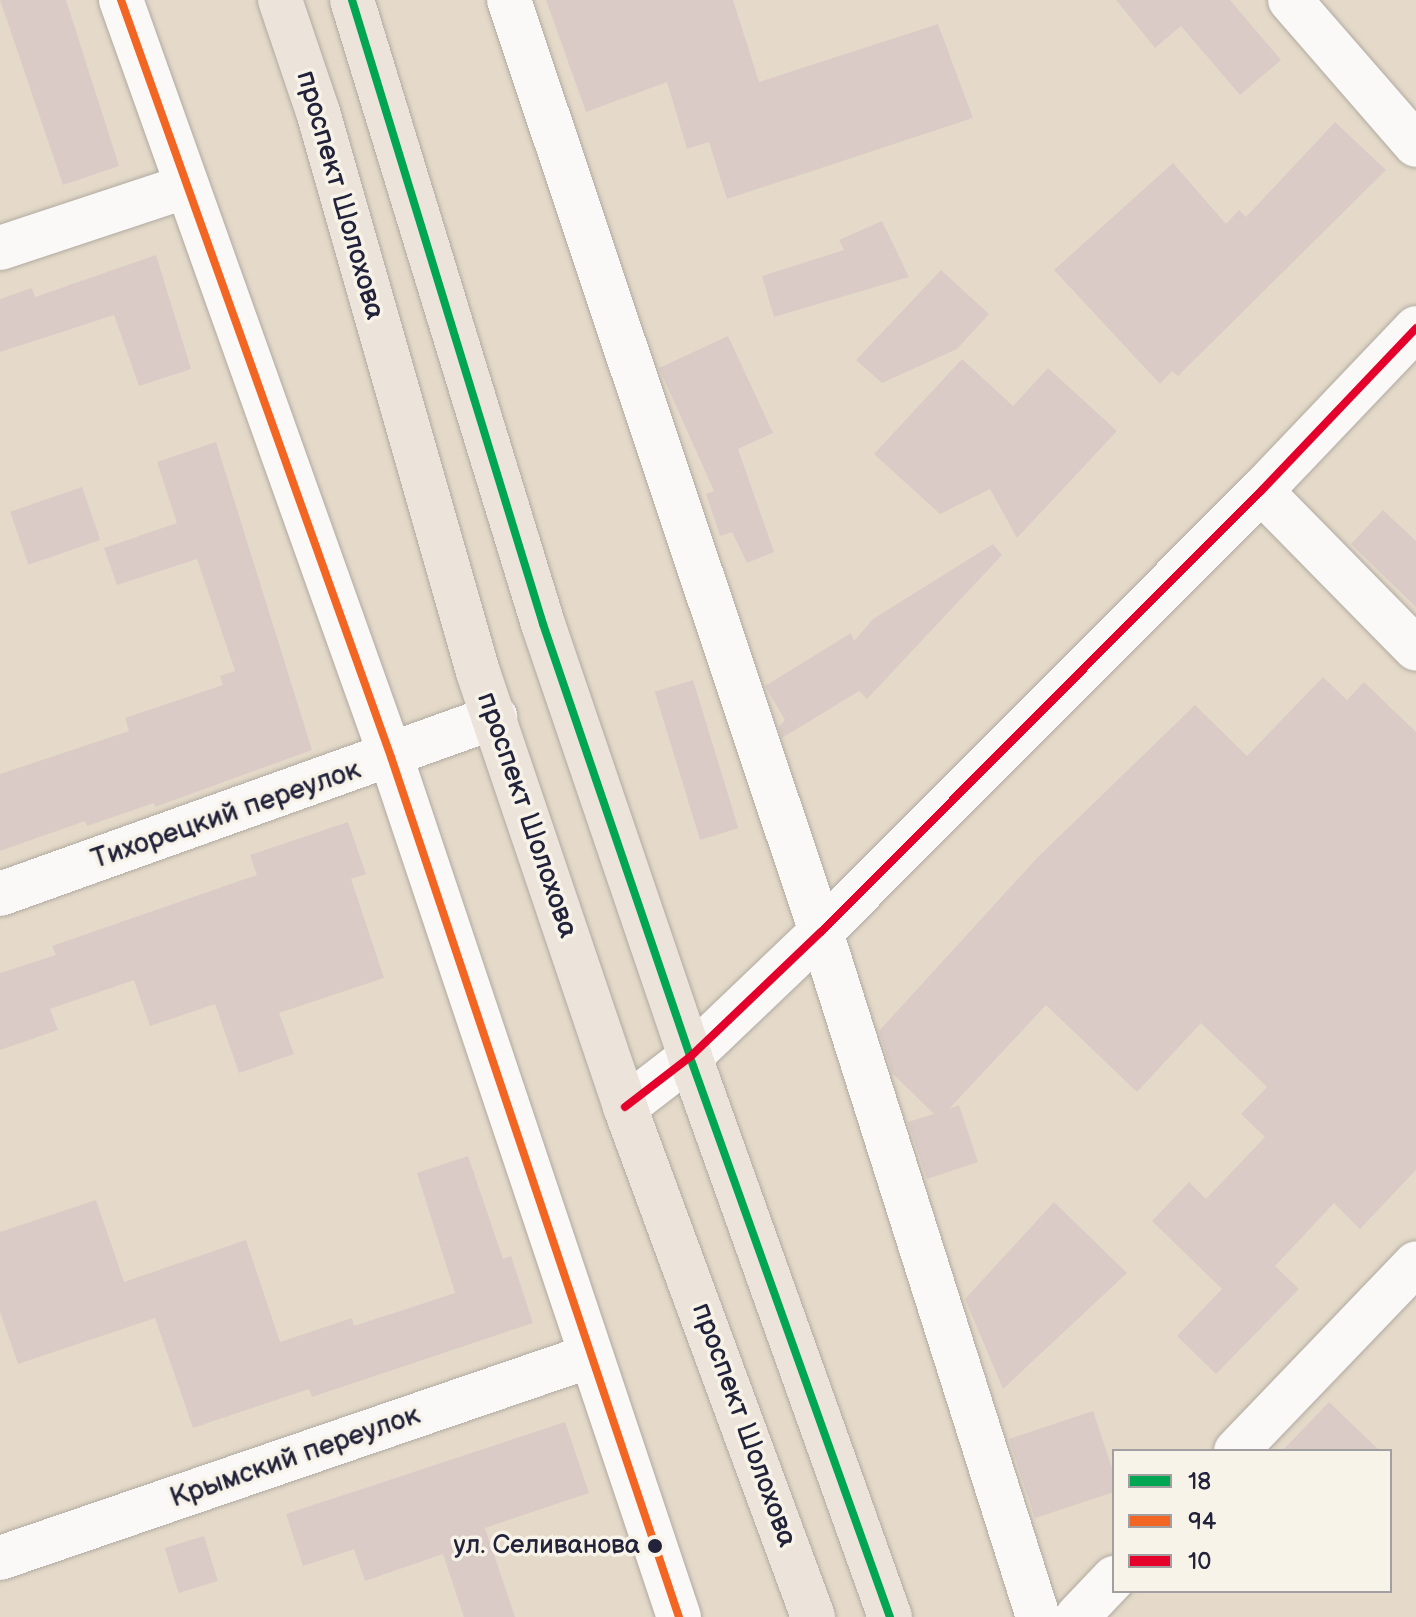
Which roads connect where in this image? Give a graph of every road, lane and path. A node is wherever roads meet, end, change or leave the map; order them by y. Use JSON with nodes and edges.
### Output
{"nodes":[{"id":1,"x":121,"y":0,"type":"edge"},
{"id":2,"x":280,"y":0,"type":"edge"},
{"id":3,"x":352,"y":0,"type":"edge"},
{"id":4,"x":509,"y":0,"type":"edge"},
{"id":5,"x":1290,"y":0,"type":"edge"},
{"id":6,"x":1416,"y":145,"type":"edge"},
{"id":7,"x":184,"y":187,"type":"junction"},
{"id":8,"x":0,"y":248,"type":"edge"},
{"id":9,"x":1416,"y":328,"type":"edge"},
{"id":10,"x":1261,"y":491,"type":"junction"},
{"id":11,"x":1416,"y":649,"type":"edge"},
{"id":12,"x":495,"y":717,"type":"junction"},
{"id":13,"x":391,"y":757,"type":"junction"},
{"id":14,"x":0,"y":894,"type":"edge"},
{"id":15,"x":821,"y":932,"type":"junction"},
{"id":16,"x":690,"y":1057,"type":"junction"},
{"id":17,"x":625,"y":1107,"type":"junction"},
{"id":18,"x":1416,"y":1263,"type":"edge"},
{"id":19,"x":590,"y":1356,"type":"junction"},
{"id":20,"x":1238,"y":1449,"type":"edge"},
{"id":21,"x":0,"y":1558,"type":"edge"},
{"id":22,"x":1112,"y":1580,"type":"edge"},
{"id":23,"x":679,"y":1617,"type":"edge"},
{"id":24,"x":813,"y":1617,"type":"edge"},
{"id":25,"x":890,"y":1617,"type":"edge"},
{"id":26,"x":1038,"y":1617,"type":"edge"},
{"id":27,"x":1077,"y":1617,"type":"edge"}],
"edges":[{"from":1,"to":7,"type":"street"},
{"from":2,"to":12,"type":"main road","name":"проспект Шолохова"},
{"from":3,"to":16,"type":"main road"},
{"from":4,"to":15,"type":"street"},
{"from":5,"to":6,"type":"street"},
{"from":7,"to":8,"type":"street"},
{"from":7,"to":13,"type":"street"},
{"from":9,"to":10,"type":"street"},
{"from":10,"to":11,"type":"street"},
{"from":10,"to":15,"type":"street"},
{"from":12,"to":13,"type":"street","name":"Тихорецкий переулок"},
{"from":12,"to":17,"type":"main road","name":"проспект Шолохова"},
{"from":13,"to":14,"type":"street","name":"Тихорецкий переулок"},
{"from":13,"to":19,"type":"street"},
{"from":15,"to":16,"type":"street"},
{"from":15,"to":26,"type":"street"},
{"from":16,"to":17,"type":"street"},
{"from":16,"to":25,"type":"main road"},
{"from":17,"to":24,"type":"main road","name":"проспект Шолохова"},
{"from":18,"to":20,"type":"street"},
{"from":19,"to":21,"type":"street","name":"Крымский переулок"},
{"from":19,"to":23,"type":"street"},
{"from":22,"to":27,"type":"street"}]}
